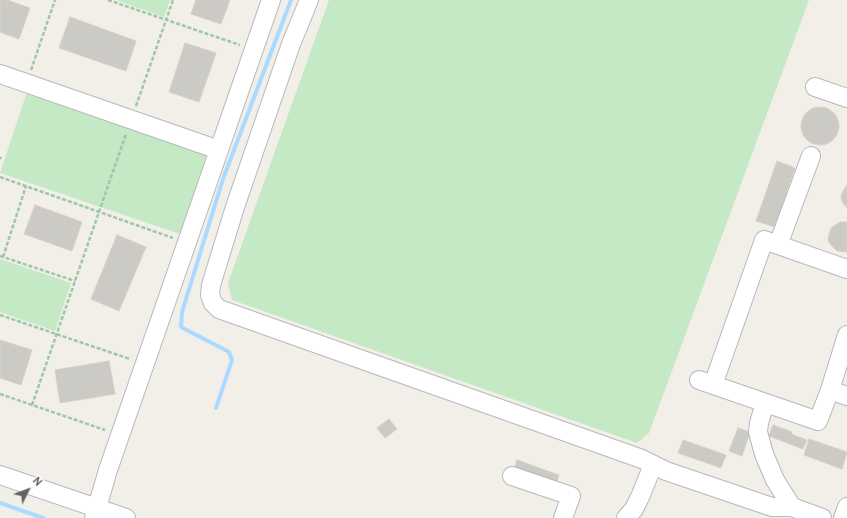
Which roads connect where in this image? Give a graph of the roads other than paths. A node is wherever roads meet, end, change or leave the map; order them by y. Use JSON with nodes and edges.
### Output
{"nodes":[{"id":1,"x":271,"y":0,"type":"edge"},
{"id":2,"x":309,"y":0,"type":"edge"},
{"id":3,"x":0,"y":74,"type":"edge"},
{"id":4,"x":814,"y":87,"type":"dead end"},
{"id":5,"x":847,"y":98,"type":"edge"},
{"id":6,"x":219,"y":150,"type":"junction"},
{"id":7,"x":811,"y":156,"type":"dead end"},
{"id":8,"x":778,"y":245,"type":"junction"},
{"id":9,"x":847,"y":269,"type":"edge"},
{"id":10,"x":847,"y":335,"type":"edge"},
{"id":11,"x":830,"y":390,"type":"junction"},
{"id":12,"x":847,"y":396,"type":"edge"},
{"id":13,"x":765,"y":403,"type":"junction"},
{"id":14,"x":653,"y":465,"type":"junction"},
{"id":15,"x":0,"y":475,"type":"edge"},
{"id":16,"x":512,"y":476,"type":"dead end"},
{"id":17,"x":792,"y":507,"type":"junction"},
{"id":18,"x":847,"y":507,"type":"edge"},
{"id":19,"x":95,"y":513,"type":"edge"},
{"id":20,"x":126,"y":518,"type":"edge"},
{"id":21,"x":563,"y":518,"type":"edge"},
{"id":22,"x":626,"y":518,"type":"edge"},
{"id":23,"x":822,"y":518,"type":"edge"},
{"id":24,"x":843,"y":518,"type":"edge"}],
"edges":[{"from":1,"to":6,"type":"street"},
{"from":2,"to":14,"type":"street"},
{"from":3,"to":6,"type":"street"},
{"from":4,"to":5,"type":"street"},
{"from":6,"to":19,"type":"street"},
{"from":7,"to":8,"type":"street"},
{"from":8,"to":9,"type":"street"},
{"from":8,"to":13,"type":"street"},
{"from":10,"to":11,"type":"street"},
{"from":11,"to":12,"type":"street"},
{"from":11,"to":13,"type":"street"},
{"from":13,"to":17,"type":"street"},
{"from":14,"to":17,"type":"street"},
{"from":14,"to":22,"type":"street"},
{"from":15,"to":19,"type":"street"},
{"from":16,"to":21,"type":"street"},
{"from":17,"to":23,"type":"street"},
{"from":18,"to":24,"type":"street"},
{"from":19,"to":20,"type":"street"}]}
